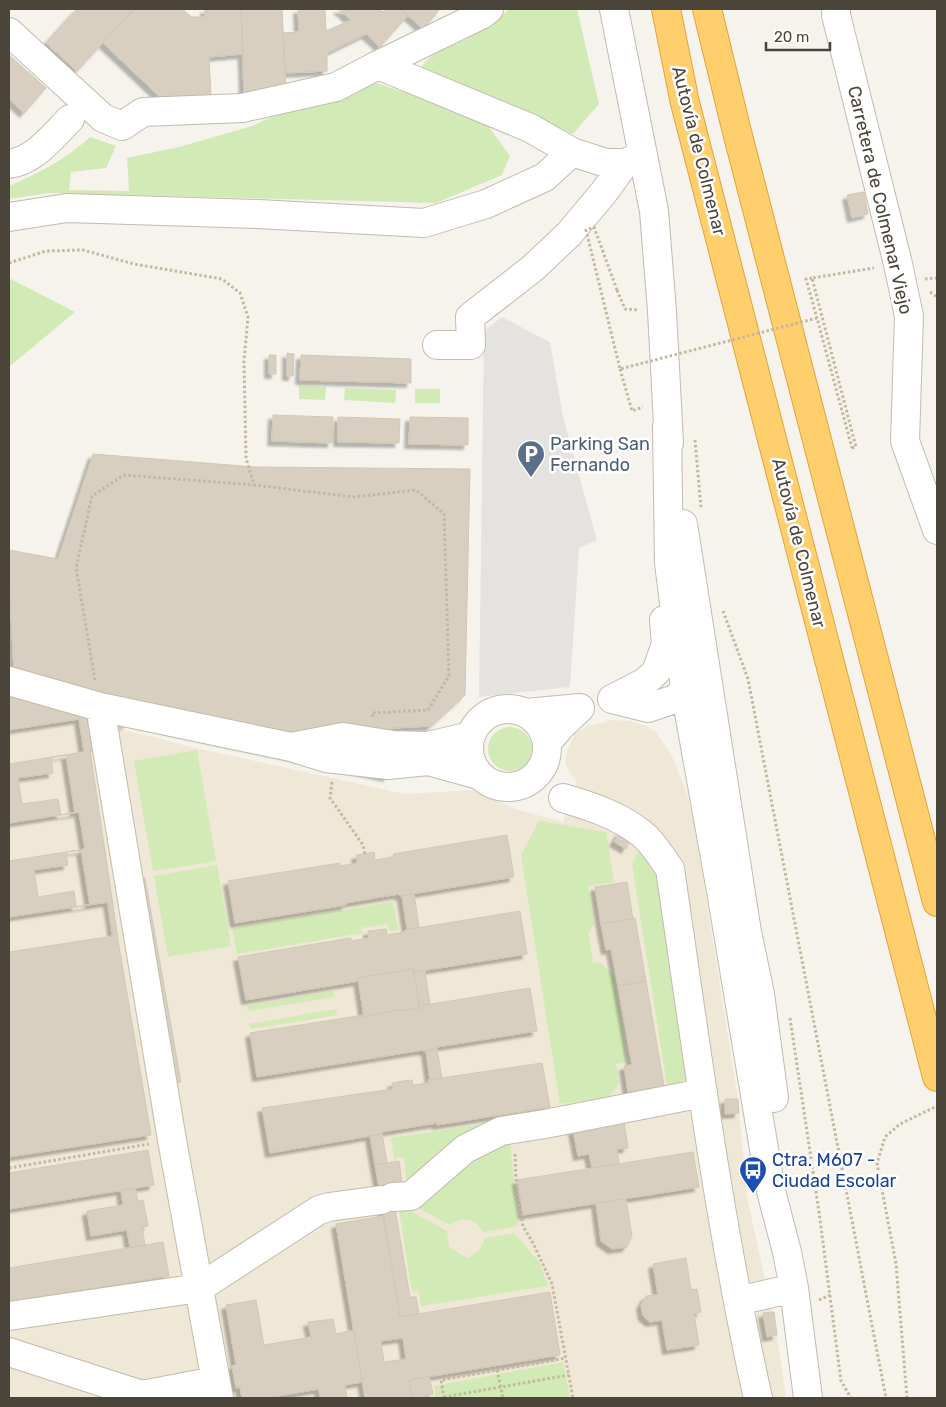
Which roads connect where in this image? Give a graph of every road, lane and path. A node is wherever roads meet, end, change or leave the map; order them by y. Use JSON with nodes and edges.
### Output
{"nodes":[{"id":1,"x":489,"y":9,"type":"edge"},
{"id":2,"x":614,"y":9,"type":"edge"},
{"id":3,"x":666,"y":9,"type":"edge"},
{"id":4,"x":707,"y":9,"type":"edge"},
{"id":5,"x":836,"y":12,"type":"edge"},
{"id":6,"x":459,"y":18,"type":"edge"},
{"id":7,"x":9,"y":32,"type":"edge"},
{"id":8,"x":378,"y":65,"type":"junction"},
{"id":9,"x":70,"y":119,"type":"dead end"},
{"id":10,"x":572,"y":152,"type":"junction"},
{"id":11,"x":634,"y":159,"type":"junction"},
{"id":12,"x":9,"y":164,"type":"edge"},
{"id":13,"x":9,"y":217,"type":"edge"},
{"id":14,"x":9,"y":263,"type":"edge"},
{"id":15,"x":898,"y":264,"type":"junction"},
{"id":16,"x":812,"y":278,"type":"junction"},
{"id":17,"x":648,"y":310,"type":"dead end"},
{"id":18,"x":817,"y":318,"type":"junction"},
{"id":19,"x":437,"y":345,"type":"dead end"},
{"id":20,"x":688,"y":351,"type":"dead end"},
{"id":21,"x":688,"y":361,"type":"dead end"},
{"id":22,"x":620,"y":369,"type":"junction"},
{"id":23,"x":632,"y":412,"type":"dead end"},
{"id":24,"x":667,"y":426,"type":"junction"},
{"id":25,"x":695,"y":438,"type":"dead end"},
{"id":26,"x":254,"y":485,"type":"junction"},
{"id":27,"x":702,"y":516,"type":"dead end"},
{"id":28,"x":937,"y":530,"type":"edge"},
{"id":29,"x":669,"y":563,"type":"junction"},
{"id":30,"x":722,"y":608,"type":"dead end"},
{"id":31,"x":872,"y":654,"type":"junction"},
{"id":32,"x":690,"y":679,"type":"junction"},
{"id":33,"x":9,"y":681,"type":"edge"},
{"id":34,"x":646,"y":695,"type":"junction"},
{"id":35,"x":100,"y":707,"type":"junction"},
{"id":36,"x":580,"y":708,"type":"junction"},
{"id":37,"x":526,"y":713,"type":"junction"},
{"id":38,"x":470,"y":736,"type":"junction"},
{"id":39,"x":377,"y":741,"type":"junction"},
{"id":40,"x":291,"y":747,"type":"junction"},
{"id":41,"x":546,"y":753,"type":"junction"},
{"id":42,"x":336,"y":759,"type":"junction"},
{"id":43,"x":698,"y":768,"type":"junction"},
{"id":44,"x":479,"y":775,"type":"junction"},
{"id":45,"x":521,"y":785,"type":"junction"},
{"id":46,"x":563,"y":798,"type":"junction"},
{"id":47,"x":365,"y":854,"type":"dead end"},
{"id":48,"x":937,"y":854,"type":"edge"},
{"id":49,"x":937,"y":902,"type":"edge"},
{"id":50,"x":746,"y":932,"type":"junction"},
{"id":51,"x":937,"y":1077,"type":"edge"},
{"id":52,"x":702,"y":1093,"type":"junction"},
{"id":53,"x":937,"y":1106,"type":"edge"},
{"id":54,"x":172,"y":1140,"type":"junction"},
{"id":55,"x":515,"y":1153,"type":"dead end"},
{"id":56,"x":9,"y":1168,"type":"edge"},
{"id":57,"x":788,"y":1252,"type":"junction"},
{"id":58,"x":199,"y":1288,"type":"junction"},
{"id":59,"x":794,"y":1288,"type":"junction"},
{"id":60,"x":738,"y":1301,"type":"junction"},
{"id":61,"x":9,"y":1316,"type":"edge"},
{"id":62,"x":9,"y":1352,"type":"edge"},
{"id":63,"x":566,"y":1358,"type":"junction"},
{"id":64,"x":497,"y":1370,"type":"junction"},
{"id":65,"x":569,"y":1375,"type":"junction"},
{"id":66,"x":500,"y":1387,"type":"junction"},
{"id":67,"x":217,"y":1390,"type":"edge"},
{"id":68,"x":140,"y":1396,"type":"edge"},
{"id":69,"x":444,"y":1398,"type":"edge"},
{"id":70,"x":502,"y":1398,"type":"edge"},
{"id":71,"x":573,"y":1398,"type":"edge"},
{"id":72,"x":758,"y":1398,"type":"edge"},
{"id":73,"x":808,"y":1398,"type":"edge"},
{"id":74,"x":886,"y":1398,"type":"edge"},
{"id":75,"x":907,"y":1398,"type":"edge"}],
"edges":[{"from":1,"to":6,"type":"street"},
{"from":2,"to":11,"type":"street"},
{"from":3,"to":51,"type":"highway","name":"Autovía de Colmenar"},
{"from":4,"to":31,"type":"highway"},
{"from":5,"to":15,"type":"street","name":"Carretera de Colmenar Viejo"},
{"from":6,"to":8,"type":"street"},
{"from":7,"to":8,"type":"street"},
{"from":8,"to":10,"type":"street"},
{"from":9,"to":12,"type":"street"},
{"from":10,"to":11,"type":"street"},
{"from":10,"to":13,"type":"street"},
{"from":11,"to":19,"type":"street"},
{"from":11,"to":24,"type":"street"},
{"from":14,"to":26,"type":"path"},
{"from":15,"to":16,"type":"path"},
{"from":15,"to":28,"type":"street","name":"Carretera de Colmenar Viejo"},
{"from":16,"to":18,"type":"path"},
{"from":16,"to":18,"type":"path","bridge":true},
{"from":17,"to":22,"type":"path","bridge":true},
{"from":18,"to":22,"type":"path","bridge":true},
{"from":20,"to":21,"type":"path"},
{"from":22,"to":23,"type":"path"},
{"from":24,"to":29,"type":"street"},
{"from":24,"to":32,"type":"street"},
{"from":24,"to":50,"type":"street"},
{"from":25,"to":27,"type":"path"},
{"from":26,"to":35,"type":"path"},
{"from":26,"to":39,"type":"path"},
{"from":29,"to":32,"type":"street"},
{"from":29,"to":34,"type":"street"},
{"from":30,"to":74,"type":"path"},
{"from":31,"to":48,"type":"highway"},
{"from":31,"to":49,"type":"highway"},
{"from":32,"to":34,"type":"street"},
{"from":32,"to":43,"type":"street"},
{"from":32,"to":50,"type":"street"},
{"from":33,"to":35,"type":"street"},
{"from":34,"to":36,"type":"street"},
{"from":34,"to":43,"type":"street"},
{"from":35,"to":40,"type":"street"},
{"from":35,"to":54,"type":"street"},
{"from":36,"to":37,"type":"street"},
{"from":36,"to":41,"type":"street"},
{"from":37,"to":38,"type":"street"},
{"from":37,"to":41,"type":"street"},
{"from":38,"to":39,"type":"street"},
{"from":38,"to":44,"type":"street"},
{"from":39,"to":40,"type":"street"},
{"from":40,"to":42,"type":"street"},
{"from":41,"to":45,"type":"street"},
{"from":41,"to":46,"type":"street"},
{"from":42,"to":44,"type":"street"},
{"from":42,"to":47,"type":"path"},
{"from":43,"to":57,"type":"street"},
{"from":44,"to":45,"type":"street"},
{"from":45,"to":46,"type":"street"},
{"from":46,"to":52,"type":"street"},
{"from":50,"to":57,"type":"street"},
{"from":52,"to":58,"type":"street"},
{"from":52,"to":60,"type":"street"},
{"from":53,"to":75,"type":"path"},
{"from":54,"to":56,"type":"path"},
{"from":54,"to":58,"type":"street"},
{"from":55,"to":63,"type":"path"},
{"from":57,"to":59,"type":"street"},
{"from":58,"to":61,"type":"street"},
{"from":58,"to":67,"type":"street"},
{"from":59,"to":60,"type":"street"},
{"from":59,"to":73,"type":"street"},
{"from":60,"to":72,"type":"street"},
{"from":62,"to":68,"type":"street"},
{"from":63,"to":64,"type":"path"},
{"from":63,"to":65,"type":"path"},
{"from":64,"to":66,"type":"path"},
{"from":64,"to":69,"type":"path"},
{"from":65,"to":66,"type":"path"},
{"from":65,"to":71,"type":"path"},
{"from":66,"to":69,"type":"path"},
{"from":66,"to":70,"type":"path"},
{"from":67,"to":68,"type":"street"}]}
